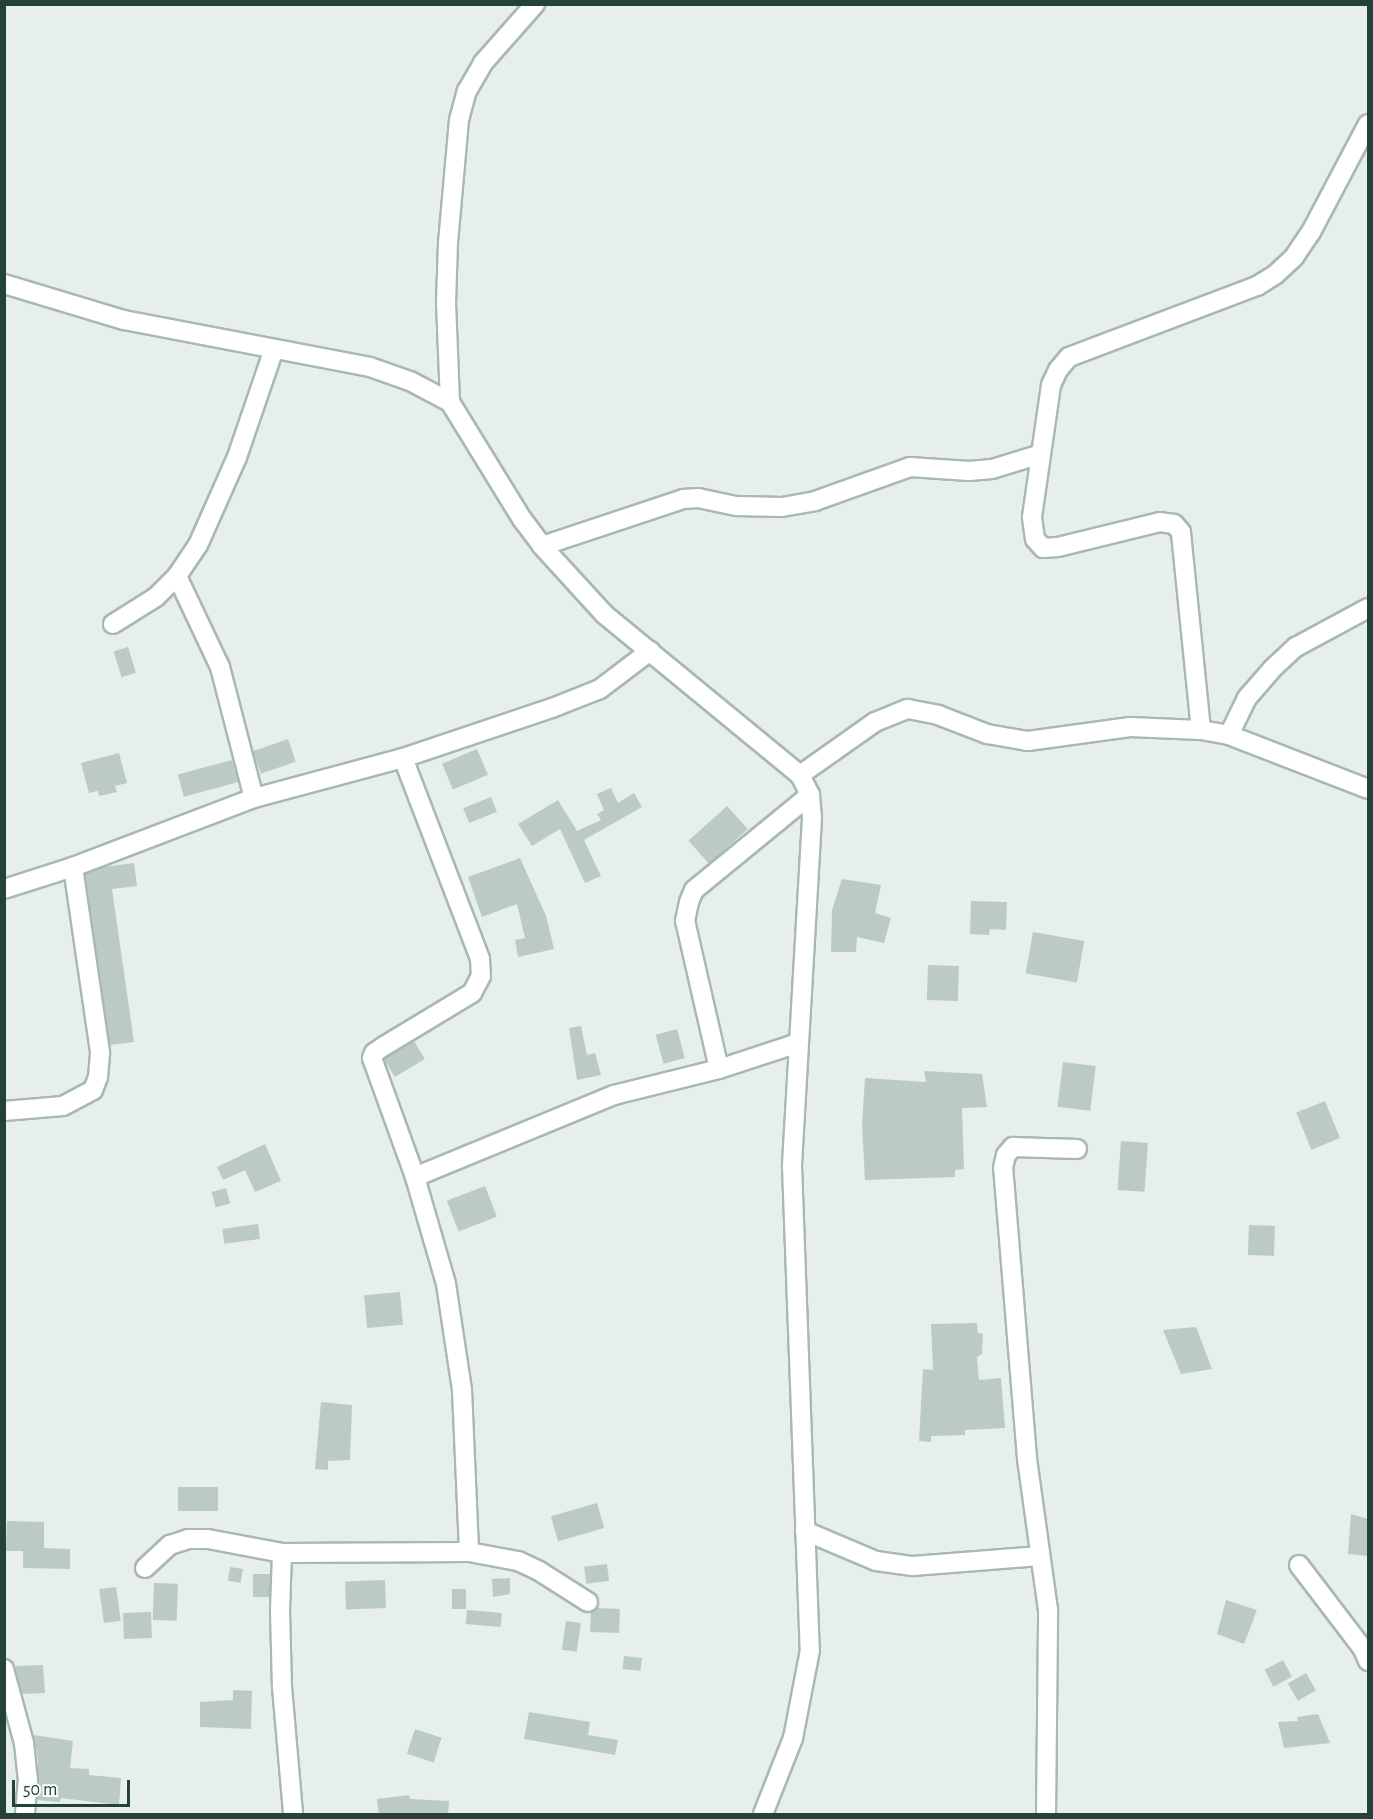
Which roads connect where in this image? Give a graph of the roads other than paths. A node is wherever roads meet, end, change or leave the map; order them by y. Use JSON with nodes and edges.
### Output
{"nodes":[{"id":1,"x":535,"y":4,"type":"edge"},
{"id":2,"x":1368,"y":124,"type":"edge"},
{"id":3,"x":4,"y":284,"type":"edge"},
{"id":4,"x":274,"y":349,"type":"junction"},
{"id":5,"x":450,"y":402,"type":"junction"},
{"id":6,"x":1041,"y":454,"type":"junction"},
{"id":7,"x":542,"y":546,"type":"junction"},
{"id":8,"x":177,"y":576,"type":"junction"},
{"id":9,"x":1368,"y":608,"type":"edge"},
{"id":10,"x":113,"y":624,"type":"dead end"},
{"id":11,"x":650,"y":651,"type":"junction"},
{"id":12,"x":1201,"y":730,"type":"junction"},
{"id":13,"x":1229,"y":735,"type":"junction"},
{"id":14,"x":403,"y":758,"type":"junction"},
{"id":15,"x":800,"y":775,"type":"junction"},
{"id":16,"x":1368,"y":789,"type":"edge"},
{"id":17,"x":810,"y":795,"type":"junction"},
{"id":18,"x":254,"y":798,"type":"junction"},
{"id":19,"x":73,"y":867,"type":"junction"},
{"id":20,"x":4,"y":889,"type":"edge"},
{"id":21,"x":798,"y":1043,"type":"junction"},
{"id":22,"x":719,"y":1069,"type":"junction"},
{"id":23,"x":4,"y":1111,"type":"edge"},
{"id":24,"x":1077,"y":1149,"type":"dead end"},
{"id":25,"x":415,"y":1177,"type":"junction"},
{"id":26,"x":805,"y":1531,"type":"junction"},
{"id":27,"x":469,"y":1552,"type":"junction"},
{"id":28,"x":282,"y":1553,"type":"junction"},
{"id":29,"x":1040,"y":1556,"type":"junction"},
{"id":30,"x":1299,"y":1565,"type":"dead end"},
{"id":31,"x":145,"y":1568,"type":"dead end"},
{"id":32,"x":588,"y":1602,"type":"dead end"},
{"id":33,"x":1368,"y":1661,"type":"edge"},
{"id":34,"x":4,"y":1669,"type":"edge"},
{"id":35,"x":25,"y":1815,"type":"edge"},
{"id":36,"x":293,"y":1815,"type":"edge"},
{"id":37,"x":763,"y":1815,"type":"edge"},
{"id":38,"x":1046,"y":1815,"type":"edge"}],
"edges":[{"from":1,"to":5,"type":"street"},
{"from":2,"to":6,"type":"street"},
{"from":3,"to":4,"type":"street"},
{"from":4,"to":5,"type":"street"},
{"from":4,"to":8,"type":"street"},
{"from":5,"to":7,"type":"street"},
{"from":6,"to":7,"type":"street"},
{"from":6,"to":12,"type":"street"},
{"from":7,"to":11,"type":"street"},
{"from":8,"to":10,"type":"street"},
{"from":8,"to":18,"type":"street"},
{"from":9,"to":13,"type":"street"},
{"from":11,"to":14,"type":"street"},
{"from":11,"to":15,"type":"street"},
{"from":12,"to":13,"type":"street"},
{"from":12,"to":15,"type":"street"},
{"from":13,"to":16,"type":"street"},
{"from":14,"to":18,"type":"street"},
{"from":14,"to":25,"type":"street"},
{"from":15,"to":17,"type":"street"},
{"from":17,"to":21,"type":"street"},
{"from":17,"to":22,"type":"street"},
{"from":18,"to":19,"type":"street"},
{"from":19,"to":20,"type":"street"},
{"from":19,"to":23,"type":"street"},
{"from":21,"to":22,"type":"street"},
{"from":21,"to":26,"type":"street"},
{"from":22,"to":25,"type":"street"},
{"from":24,"to":29,"type":"street"},
{"from":25,"to":27,"type":"street"},
{"from":26,"to":29,"type":"street"},
{"from":26,"to":37,"type":"street"},
{"from":27,"to":28,"type":"street"},
{"from":27,"to":32,"type":"street"},
{"from":28,"to":31,"type":"street"},
{"from":28,"to":36,"type":"street"},
{"from":29,"to":38,"type":"street"},
{"from":30,"to":33,"type":"street"},
{"from":34,"to":35,"type":"street"}]}
